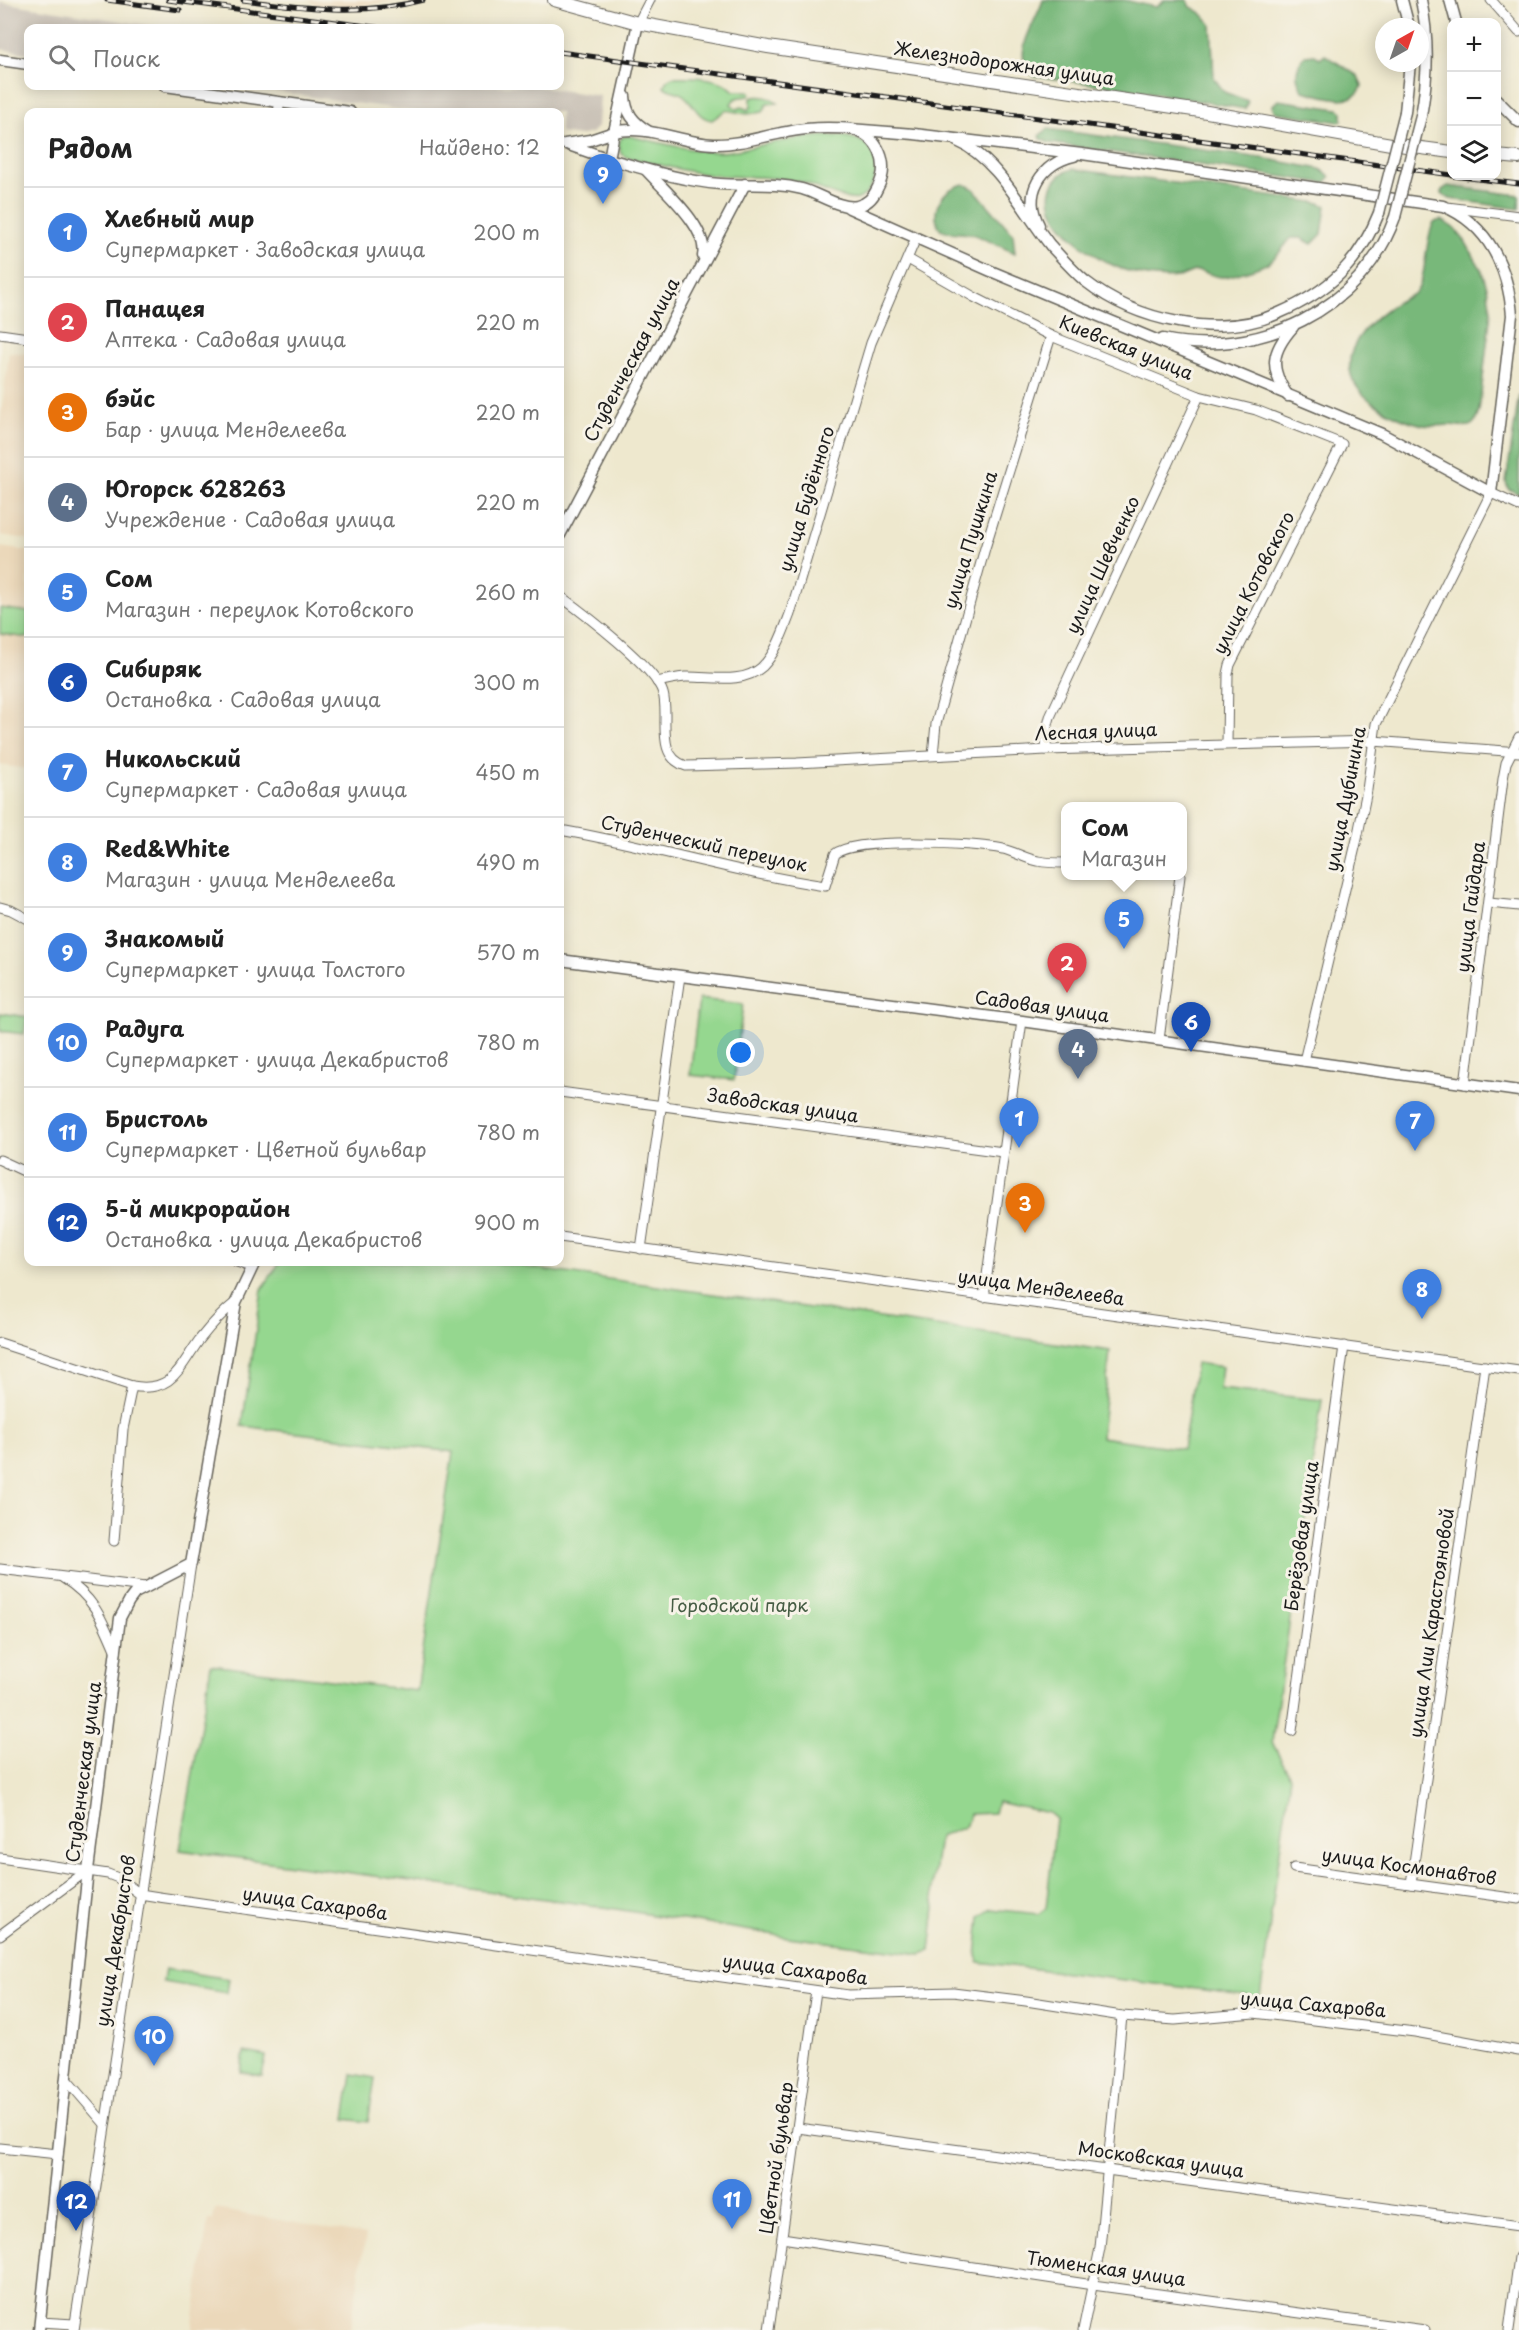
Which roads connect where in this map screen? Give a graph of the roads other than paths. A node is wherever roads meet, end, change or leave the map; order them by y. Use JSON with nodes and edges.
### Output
{"nodes":[{"id":1,"x":554,"y":0,"type":"edge"},
{"id":2,"x":650,"y":0,"type":"edge"},
{"id":3,"x":1402,"y":0,"type":"edge"},
{"id":4,"x":1421,"y":0,"type":"edge"},
{"id":5,"x":1449,"y":0,"type":"edge"},
{"id":6,"x":1491,"y":0,"type":"edge"},
{"id":7,"x":1407,"y":18,"type":"edge"},
{"id":8,"x":1455,"y":18,"type":"edge"},
{"id":9,"x":638,"y":23,"type":"junction"},
{"id":10,"x":1519,"y":32,"type":"edge"},
{"id":11,"x":0,"y":60,"type":"edge"},
{"id":12,"x":24,"y":63,"type":"edge"},
{"id":13,"x":1409,"y":72,"type":"edge"},
{"id":14,"x":624,"y":87,"type":"junction"},
{"id":15,"x":187,"y":90,"type":"edge"},
{"id":16,"x":1501,"y":103,"type":"edge"},
{"id":17,"x":279,"y":107,"type":"edge"},
{"id":18,"x":1519,"y":122,"type":"edge"},
{"id":19,"x":850,"y":129,"type":"junction"},
{"id":20,"x":614,"y":132,"type":"junction"},
{"id":21,"x":651,"y":132,"type":"junction"},
{"id":22,"x":943,"y":137,"type":"junction"},
{"id":23,"x":564,"y":143,"type":"edge"},
{"id":24,"x":564,"y":144,"type":"edge"},
{"id":25,"x":1447,"y":151,"type":"edge"},
{"id":26,"x":1082,"y":154,"type":"junction"},
{"id":27,"x":1501,"y":156,"type":"edge"},
{"id":28,"x":1519,"y":158,"type":"edge"},
{"id":29,"x":609,"y":159,"type":"junction"},
{"id":30,"x":646,"y":169,"type":"junction"},
{"id":31,"x":745,"y":184,"type":"junction"},
{"id":32,"x":1443,"y":206,"type":"junction"},
{"id":33,"x":849,"y":208,"type":"junction"},
{"id":34,"x":1519,"y":216,"type":"edge"},
{"id":35,"x":916,"y":238,"type":"junction"},
{"id":36,"x":1050,"y":244,"type":"junction"},
{"id":37,"x":908,"y":259,"type":"junction"},
{"id":38,"x":701,"y":265,"type":"junction"},
{"id":39,"x":1293,"y":326,"type":"junction"},
{"id":40,"x":1137,"y":333,"type":"junction"},
{"id":41,"x":0,"y":334,"type":"edge"},
{"id":42,"x":1051,"y":336,"type":"junction"},
{"id":43,"x":24,"y":337,"type":"edge"},
{"id":44,"x":1199,"y":396,"type":"junction"},
{"id":45,"x":1288,"y":396,"type":"junction"},
{"id":46,"x":1342,"y":444,"type":"joint"},
{"id":47,"x":1491,"y":493,"type":"junction"},
{"id":48,"x":1519,"y":506,"type":"edge"},
{"id":49,"x":564,"y":527,"type":"edge"},
{"id":50,"x":564,"y":599,"type":"edge"},
{"id":51,"x":657,"y":682,"type":"junction"},
{"id":52,"x":1519,"y":737,"type":"edge"},
{"id":53,"x":1373,"y":741,"type":"junction"},
{"id":54,"x":1227,"y":744,"type":"junction"},
{"id":55,"x":1046,"y":750,"type":"junction"},
{"id":56,"x":1515,"y":752,"type":"edge"},
{"id":57,"x":933,"y":755,"type":"junction"},
{"id":58,"x":564,"y":831,"type":"edge"},
{"id":59,"x":1061,"y":863,"type":"edge"},
{"id":60,"x":1179,"y":880,"type":"edge"},
{"id":61,"x":1488,"y":903,"type":"junction"},
{"id":62,"x":1519,"y":906,"type":"edge"},
{"id":63,"x":0,"y":907,"type":"edge"},
{"id":64,"x":24,"y":917,"type":"edge"},
{"id":65,"x":564,"y":961,"type":"edge"},
{"id":66,"x":680,"y":976,"type":"junction"},
{"id":67,"x":1022,"y":1021,"type":"junction"},
{"id":68,"x":1159,"y":1040,"type":"junction"},
{"id":69,"x":1304,"y":1060,"type":"junction"},
{"id":70,"x":1465,"y":1084,"type":"junction"},
{"id":71,"x":1519,"y":1091,"type":"edge"},
{"id":72,"x":564,"y":1093,"type":"edge"},
{"id":73,"x":662,"y":1106,"type":"junction"},
{"id":74,"x":1003,"y":1152,"type":"junction"},
{"id":75,"x":0,"y":1160,"type":"edge"},
{"id":76,"x":24,"y":1171,"type":"edge"},
{"id":77,"x":564,"y":1238,"type":"edge"},
{"id":78,"x":641,"y":1249,"type":"junction"},
{"id":79,"x":253,"y":1266,"type":"edge"},
{"id":80,"x":984,"y":1297,"type":"junction"},
{"id":81,"x":236,"y":1302,"type":"junction"},
{"id":82,"x":0,"y":1343,"type":"edge"},
{"id":83,"x":1344,"y":1346,"type":"junction"},
{"id":84,"x":1485,"y":1366,"type":"junction"},
{"id":85,"x":1519,"y":1371,"type":"edge"},
{"id":86,"x":132,"y":1386,"type":"junction"},
{"id":87,"x":114,"y":1541,"type":"dead end"},
{"id":88,"x":191,"y":1564,"type":"junction"},
{"id":89,"x":0,"y":1569,"type":"edge"},
{"id":90,"x":58,"y":1575,"type":"junction"},
{"id":91,"x":145,"y":1587,"type":"junction"},
{"id":92,"x":116,"y":1652,"type":"junction"},
{"id":93,"x":1292,"y":1731,"type":"dead end"},
{"id":94,"x":0,"y":1858,"type":"edge"},
{"id":95,"x":1294,"y":1868,"type":"dead end"},
{"id":96,"x":88,"y":1870,"type":"junction"},
{"id":97,"x":1411,"y":1884,"type":"junction"},
{"id":98,"x":141,"y":1894,"type":"junction"},
{"id":99,"x":1519,"y":1899,"type":"edge"},
{"id":100,"x":0,"y":1935,"type":"edge"},
{"id":101,"x":816,"y":1991,"type":"junction"},
{"id":102,"x":1122,"y":2016,"type":"junction"},
{"id":103,"x":1519,"y":2051,"type":"edge"},
{"id":104,"x":66,"y":2079,"type":"junction"},
{"id":105,"x":104,"y":2123,"type":"junction"},
{"id":106,"x":798,"y":2128,"type":"junction"},
{"id":107,"x":0,"y":2148,"type":"edge"},
{"id":108,"x":58,"y":2154,"type":"junction"},
{"id":109,"x":1106,"y":2169,"type":"junction"},
{"id":110,"x":1519,"y":2226,"type":"edge"},
{"id":111,"x":782,"y":2238,"type":"junction"},
{"id":112,"x":1519,"y":2257,"type":"edge"},
{"id":113,"x":1093,"y":2285,"type":"junction"},
{"id":114,"x":39,"y":2326,"type":"edge"},
{"id":115,"x":74,"y":2327,"type":"edge"},
{"id":116,"x":769,"y":2330,"type":"edge"},
{"id":117,"x":1083,"y":2330,"type":"edge"},
{"id":118,"x":1425,"y":2330,"type":"edge"},
{"id":119,"x":1509,"y":2330,"type":"edge"}],
"edges":[{"from":1,"to":9,"type":"main road","name":"Железнодорожная улица"},
{"from":2,"to":9,"type":"street"},
{"from":3,"to":7,"type":"street"},
{"from":4,"to":39,"type":"street","bridge":true},
{"from":5,"to":8,"type":"street"},
{"from":6,"to":10,"type":"street"},
{"from":9,"to":14,"type":"street"},
{"from":9,"to":25,"type":"main road","name":"Железнодорожная улица"},
{"from":11,"to":12,"type":"street"},
{"from":13,"to":36,"type":"street","bridge":true},
{"from":14,"to":20,"type":"street"},
{"from":14,"to":21,"type":"street"},
{"from":15,"to":17,"type":"street"},
{"from":16,"to":18,"type":"street"},
{"from":19,"to":21,"type":"street"},
{"from":19,"to":22,"type":"street"},
{"from":19,"to":33,"type":"street"},
{"from":20,"to":21,"type":"street"},
{"from":20,"to":23,"type":"street"},
{"from":20,"to":29,"type":"street"},
{"from":22,"to":26,"type":"street"},
{"from":22,"to":36,"type":"street"},
{"from":24,"to":29,"type":"street"},
{"from":26,"to":32,"type":"street"},
{"from":26,"to":36,"type":"street"},
{"from":27,"to":28,"type":"main road"},
{"from":29,"to":30,"type":"street"},
{"from":30,"to":31,"type":"street"},
{"from":30,"to":38,"type":"street"},
{"from":31,"to":33,"type":"street"},
{"from":31,"to":38,"type":"street","name":"Студенческая улица"},
{"from":32,"to":34,"type":"street"},
{"from":32,"to":47,"type":"street"},
{"from":33,"to":35,"type":"street"},
{"from":35,"to":37,"type":"street","name":"улица Будённого"},
{"from":35,"to":40,"type":"street"},
{"from":37,"to":42,"type":"street","name":"Киевская улица"},
{"from":37,"to":51,"type":"street","name":"улица Будённого"},
{"from":38,"to":49,"type":"street","name":"Студенческая улица"},
{"from":39,"to":40,"type":"street"},
{"from":39,"to":45,"type":"street"},
{"from":40,"to":45,"type":"street"},
{"from":41,"to":43,"type":"street"},
{"from":42,"to":44,"type":"street","name":"Киевская улица"},
{"from":42,"to":57,"type":"street","name":"улица Пушкина"},
{"from":44,"to":46,"type":"street","name":"Киевская улица"},
{"from":44,"to":55,"type":"street","name":"улица Шевченко"},
{"from":45,"to":47,"type":"street"},
{"from":46,"to":54,"type":"street","name":"улица Котовского"},
{"from":47,"to":48,"type":"street"},
{"from":47,"to":53,"type":"street","name":"улица Дубинина"},
{"from":50,"to":51,"type":"street"},
{"from":51,"to":57,"type":"street","name":"Лесная улица"},
{"from":52,"to":56,"type":"street","name":"улица Гайдара"},
{"from":53,"to":54,"type":"street","name":"Лесная улица"},
{"from":53,"to":56,"type":"street","name":"Лесная улица"},
{"from":53,"to":69,"type":"street","name":"улица Дубинина"},
{"from":54,"to":55,"type":"street","name":"Лесная улица"},
{"from":55,"to":57,"type":"street","name":"Лесная улица"},
{"from":56,"to":61,"type":"street","name":"улица Гайдара"},
{"from":58,"to":59,"type":"street","name":"Студенческий переулок"},
{"from":60,"to":68,"type":"street"},
{"from":61,"to":62,"type":"street"},
{"from":61,"to":70,"type":"street","name":"улица Гайдара"},
{"from":63,"to":64,"type":"street"},
{"from":65,"to":66,"type":"street","name":"Садовая улица"},
{"from":66,"to":67,"type":"street","name":"Садовая улица"},
{"from":66,"to":73,"type":"street"},
{"from":67,"to":68,"type":"street","name":"Садовая улица"},
{"from":67,"to":74,"type":"street"},
{"from":68,"to":69,"type":"street","name":"Садовая улица"},
{"from":69,"to":70,"type":"street","name":"Садовая улица"},
{"from":70,"to":71,"type":"street","name":"Садовая улица"},
{"from":72,"to":73,"type":"street","name":"Заводская улица"},
{"from":73,"to":74,"type":"street","name":"Заводская улица"},
{"from":73,"to":78,"type":"street"},
{"from":74,"to":80,"type":"street"},
{"from":75,"to":76,"type":"street"},
{"from":77,"to":78,"type":"street","name":"улица Менделеева"},
{"from":78,"to":80,"type":"street","name":"улица Менделеева"},
{"from":79,"to":81,"type":"street"},
{"from":80,"to":83,"type":"street","name":"улица Менделеева"},
{"from":81,"to":86,"type":"street"},
{"from":81,"to":88,"type":"street"},
{"from":82,"to":86,"type":"street"},
{"from":83,"to":84,"type":"street","name":"улица Менделеева"},
{"from":83,"to":93,"type":"street","name":"Берёзовая улица"},
{"from":84,"to":85,"type":"street","name":"улица Менделеева"},
{"from":84,"to":97,"type":"street","name":"улица Лии Карастояновой"},
{"from":86,"to":87,"type":"street"},
{"from":88,"to":91,"type":"street","name":"Студенческая улица"},
{"from":88,"to":98,"type":"street","name":"улица Декабристов"},
{"from":89,"to":90,"type":"street"},
{"from":90,"to":91,"type":"street"},
{"from":90,"to":92,"type":"street"},
{"from":91,"to":92,"type":"street","name":"Студенческая улица"},
{"from":92,"to":96,"type":"street","name":"Студенческая улица"},
{"from":94,"to":96,"type":"street"},
{"from":95,"to":97,"type":"street","name":"улица Космонавтов"},
{"from":96,"to":98,"type":"street"},
{"from":96,"to":100,"type":"street"},
{"from":96,"to":104,"type":"street","name":"Студенческая улица"},
{"from":97,"to":99,"type":"street","name":"улица Космонавтов"},
{"from":98,"to":101,"type":"street","name":"улица Сахарова"},
{"from":98,"to":105,"type":"street","name":"улица Декабристов"},
{"from":101,"to":102,"type":"street","name":"улица Сахарова"},
{"from":101,"to":106,"type":"street","name":"Цветной бульвар"},
{"from":102,"to":103,"type":"street","name":"улица Сахарова"},
{"from":102,"to":109,"type":"street"},
{"from":104,"to":105,"type":"street"},
{"from":104,"to":108,"type":"street","name":"Студенческая улица"},
{"from":105,"to":115,"type":"street","name":"улица Декабристов"},
{"from":106,"to":109,"type":"street","name":"Московская улица"},
{"from":106,"to":111,"type":"street","name":"Цветной бульвар"},
{"from":107,"to":108,"type":"street"},
{"from":108,"to":114,"type":"street","name":"Студенческая улица"},
{"from":109,"to":110,"type":"street","name":"Московская улица"},
{"from":109,"to":113,"type":"street"},
{"from":111,"to":113,"type":"street","name":"Тюменская улица"},
{"from":111,"to":116,"type":"street","name":"Цветной бульвар"},
{"from":112,"to":119,"type":"street"},
{"from":113,"to":117,"type":"street"},
{"from":113,"to":118,"type":"street","name":"Тюменская улица"},
{"from":114,"to":115,"type":"street"}]}
